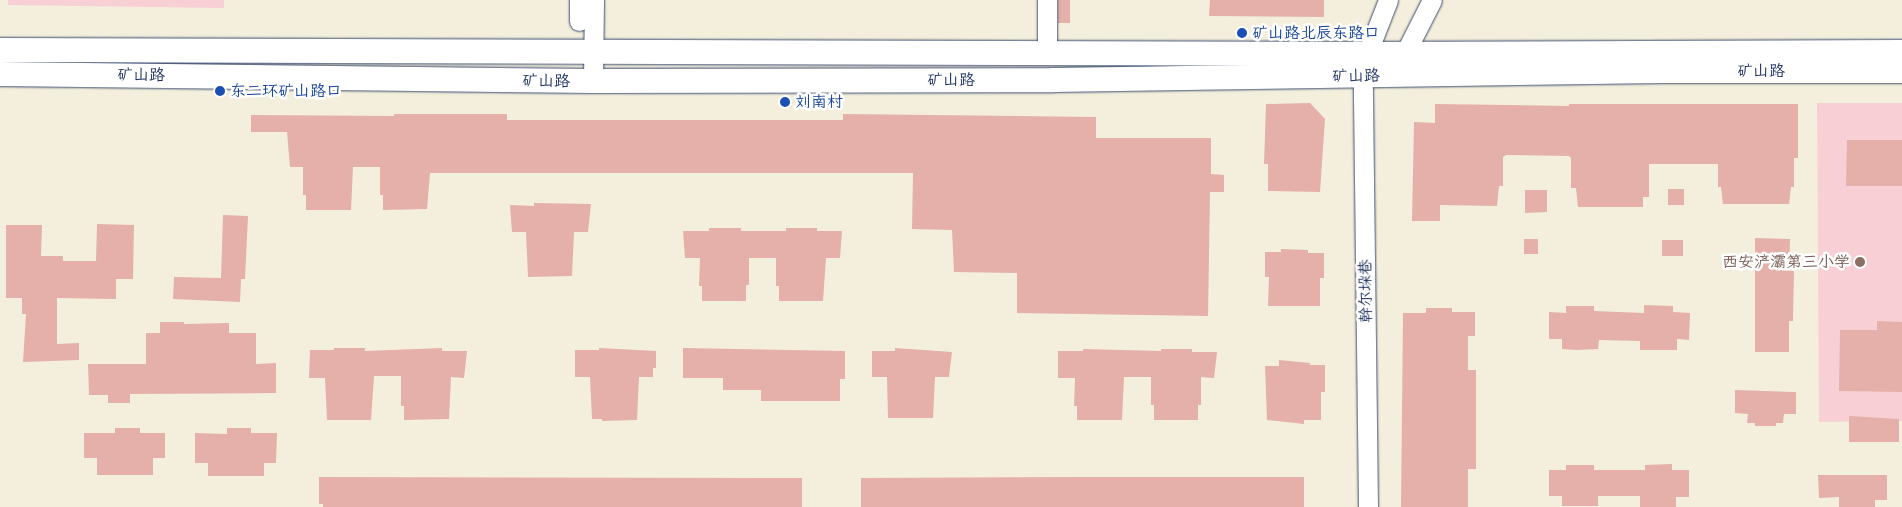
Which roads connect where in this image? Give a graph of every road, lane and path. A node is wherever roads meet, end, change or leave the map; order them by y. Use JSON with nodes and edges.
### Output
{"nodes":[{"id":1,"x":579,"y":0,"type":"edge"},
{"id":2,"x":594,"y":0,"type":"edge"},
{"id":3,"x":1047,"y":0,"type":"edge"},
{"id":4,"x":1388,"y":0,"type":"edge"},
{"id":5,"x":1432,"y":0,"type":"edge"},
{"id":6,"x":579,"y":21,"type":"dead end"},
{"id":7,"x":0,"y":50,"type":"edge"},
{"id":8,"x":594,"y":52,"type":"junction"},
{"id":9,"x":1902,"y":52,"type":"edge"},
{"id":10,"x":1047,"y":53,"type":"junction"},
{"id":11,"x":1405,"y":53,"type":"junction"},
{"id":12,"x":1365,"y":64,"type":"junction"},
{"id":13,"x":1902,"y":71,"type":"edge"},
{"id":14,"x":0,"y":74,"type":"edge"},
{"id":15,"x":593,"y":81,"type":"junction"},
{"id":16,"x":1368,"y":507,"type":"edge"}],
"edges":[{"from":1,"to":6,"type":"street"},
{"from":2,"to":8,"type":"street"},
{"from":3,"to":10,"type":"street"},
{"from":4,"to":12,"type":"street"},
{"from":5,"to":11,"type":"street"},
{"from":7,"to":8,"type":"main road","name":"矿山路"},
{"from":8,"to":10,"type":"main road","name":"矿山路"},
{"from":8,"to":15,"type":"street"},
{"from":9,"to":11,"type":"main road","name":"矿山路"},
{"from":10,"to":12,"type":"main road","name":"矿山路"},
{"from":11,"to":12,"type":"main road","name":"矿山路"},
{"from":12,"to":13,"type":"main road","name":"矿山路"},
{"from":12,"to":15,"type":"main road","name":"矿山路"},
{"from":12,"to":16,"type":"street","name":"幹尔垛巷"},
{"from":14,"to":15,"type":"main road","name":"矿山路"}]}
